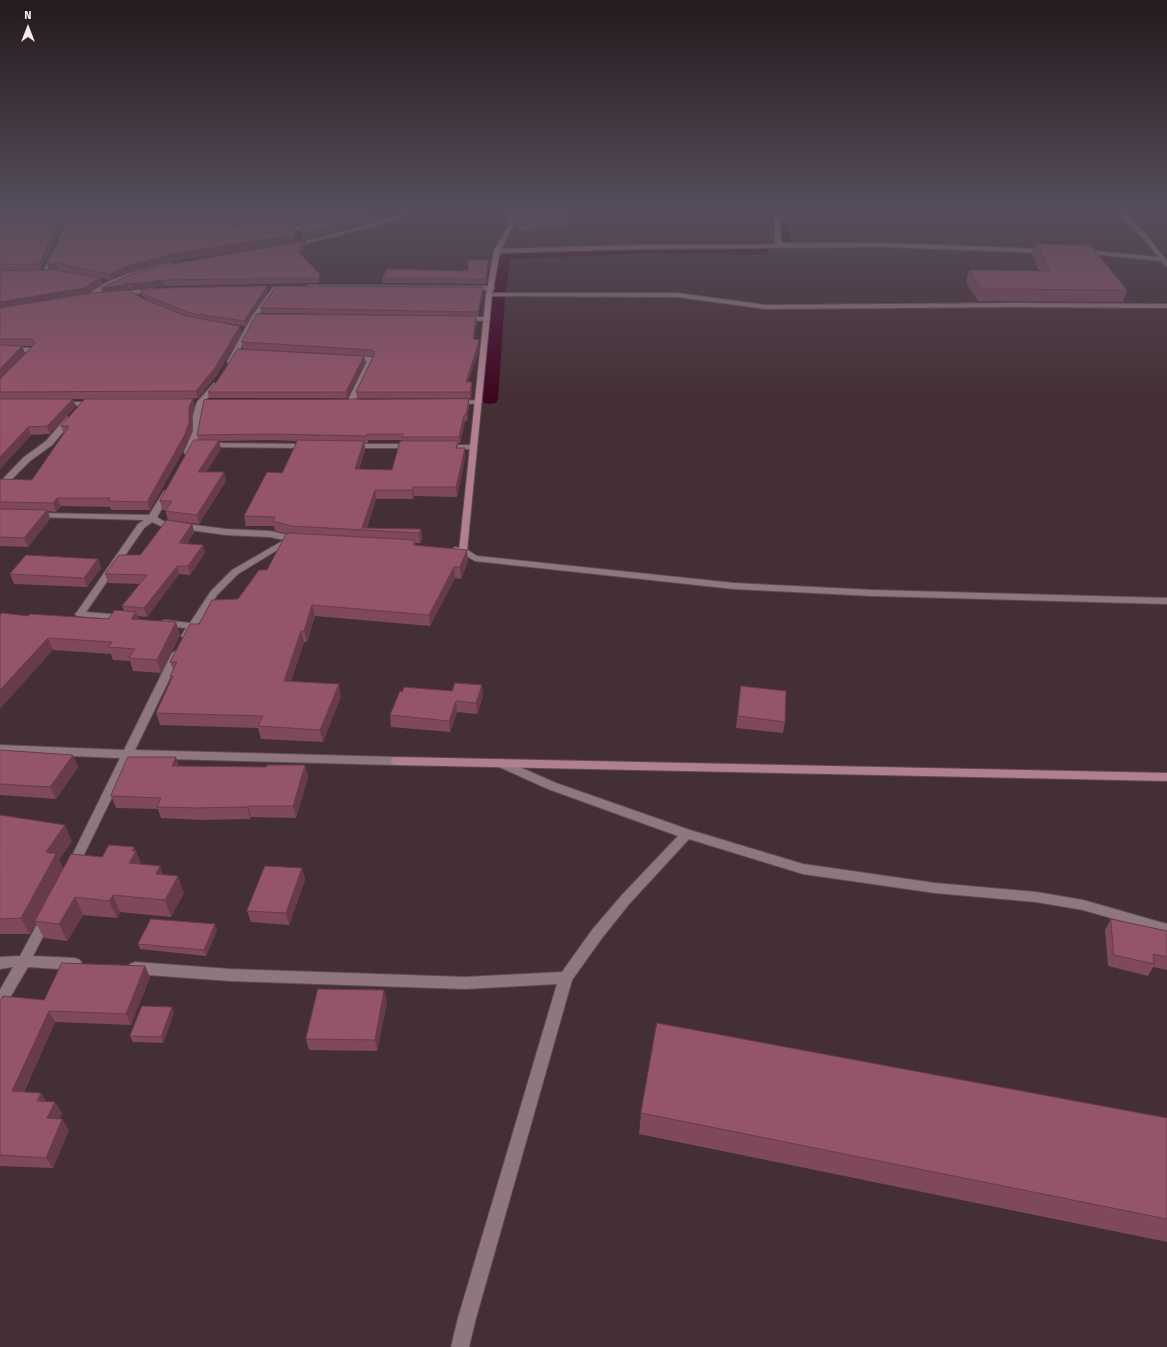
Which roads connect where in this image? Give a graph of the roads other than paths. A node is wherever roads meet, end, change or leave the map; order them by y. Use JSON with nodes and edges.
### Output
{"nodes":[{"id":1,"x":131,"y":274,"type":"edge"},
{"id":2,"x":494,"y":274,"type":"edge"},
{"id":3,"x":106,"y":282,"type":"junction"},
{"id":4,"x":283,"y":287,"type":"edge"},
{"id":5,"x":298,"y":287,"type":"edge"},
{"id":6,"x":268,"y":288,"type":"edge"},
{"id":7,"x":275,"y":288,"type":"junction"},
{"id":8,"x":492,"y":288,"type":"junction"},
{"id":9,"x":164,"y":289,"type":"edge"},
{"id":10,"x":130,"y":292,"type":"junction"},
{"id":11,"x":116,"y":294,"type":"edge"},
{"id":12,"x":489,"y":295,"type":"junction"},
{"id":13,"x":101,"y":296,"type":"edge"},
{"id":14,"x":87,"y":298,"type":"junction"},
{"id":15,"x":79,"y":299,"type":"edge"},
{"id":16,"x":142,"y":300,"type":"edge"},
{"id":17,"x":1167,"y":306,"type":"edge"},
{"id":18,"x":254,"y":316,"type":"junction"},
{"id":19,"x":262,"y":316,"type":"edge"},
{"id":20,"x":456,"y":319,"type":"edge"},
{"id":21,"x":487,"y":319,"type":"junction"},
{"id":22,"x":238,"y":330,"type":"edge"},
{"id":23,"x":246,"y":330,"type":"junction"},
{"id":24,"x":0,"y":349,"type":"edge"},
{"id":25,"x":236,"y":352,"type":"junction"},
{"id":26,"x":244,"y":353,"type":"edge"},
{"id":27,"x":339,"y":358,"type":"edge"},
{"id":28,"x":24,"y":360,"type":"edge"},
{"id":29,"x":227,"y":368,"type":"edge"},
{"id":30,"x":222,"y":374,"type":"edge"},
{"id":31,"x":478,"y":402,"type":"junction"},
{"id":32,"x":53,"y":403,"type":"edge"},
{"id":33,"x":446,"y":403,"type":"edge"},
{"id":34,"x":84,"y":404,"type":"junction"},
{"id":35,"x":99,"y":404,"type":"edge"},
{"id":36,"x":358,"y":404,"type":"edge"},
{"id":37,"x":192,"y":445,"type":"junction"},
{"id":38,"x":317,"y":446,"type":"edge"},
{"id":39,"x":340,"y":446,"type":"edge"},
{"id":40,"x":419,"y":446,"type":"edge"},
{"id":41,"x":434,"y":447,"type":"edge"},
{"id":42,"x":473,"y":447,"type":"junction"},
{"id":43,"x":185,"y":459,"type":"edge"},
{"id":44,"x":0,"y":486,"type":"edge"},
{"id":45,"x":170,"y":487,"type":"edge"},
{"id":46,"x":30,"y":515,"type":"edge"},
{"id":47,"x":152,"y":518,"type":"junction"},
{"id":48,"x":289,"y":540,"type":"junction"},
{"id":49,"x":305,"y":541,"type":"edge"},
{"id":50,"x":447,"y":550,"type":"edge"},
{"id":51,"x":463,"y":551,"type":"junction"},
{"id":52,"x":1167,"y":601,"type":"edge"},
{"id":53,"x":132,"y":620,"type":"edge"},
{"id":54,"x":154,"y":622,"type":"edge"},
{"id":55,"x":191,"y":626,"type":"junction"},
{"id":56,"x":0,"y":749,"type":"edge"},
{"id":57,"x":127,"y":754,"type":"junction"},
{"id":58,"x":501,"y":763,"type":"junction"},
{"id":59,"x":1167,"y":777,"type":"edge"},
{"id":60,"x":687,"y":834,"type":"junction"},
{"id":61,"x":68,"y":877,"type":"edge"},
{"id":62,"x":53,"y":905,"type":"edge"},
{"id":63,"x":1167,"y":929,"type":"edge"},
{"id":64,"x":24,"y":961,"type":"junction"},
{"id":65,"x":0,"y":963,"type":"edge"},
{"id":66,"x":88,"y":965,"type":"edge"},
{"id":67,"x":119,"y":967,"type":"edge"},
{"id":68,"x":566,"y":978,"type":"junction"},
{"id":69,"x":0,"y":1002,"type":"edge"},
{"id":70,"x":460,"y":1347,"type":"edge"}],
"edges":[{"from":1,"to":3,"type":"street"},
{"from":2,"to":8,"type":"street"},
{"from":3,"to":10,"type":"street"},
{"from":3,"to":14,"type":"street"},
{"from":4,"to":7,"type":"street"},
{"from":5,"to":8,"type":"street"},
{"from":6,"to":7,"type":"street"},
{"from":7,"to":18,"type":"street"},
{"from":8,"to":12,"type":"street"},
{"from":9,"to":10,"type":"street"},
{"from":10,"to":11,"type":"street"},
{"from":10,"to":16,"type":"street"},
{"from":12,"to":17,"type":"street"},
{"from":12,"to":21,"type":"street"},
{"from":13,"to":14,"type":"street"},
{"from":14,"to":15,"type":"street"},
{"from":18,"to":19,"type":"street"},
{"from":18,"to":23,"type":"street"},
{"from":20,"to":21,"type":"street"},
{"from":21,"to":31,"type":"street"},
{"from":22,"to":23,"type":"street"},
{"from":23,"to":25,"type":"street"},
{"from":24,"to":28,"type":"street"},
{"from":25,"to":26,"type":"street"},
{"from":25,"to":29,"type":"street"},
{"from":27,"to":36,"type":"street"},
{"from":30,"to":37,"type":"street"},
{"from":31,"to":33,"type":"street"},
{"from":31,"to":42,"type":"street"},
{"from":32,"to":34,"type":"street"},
{"from":34,"to":35,"type":"street"},
{"from":34,"to":44,"type":"street"},
{"from":37,"to":38,"type":"street"},
{"from":37,"to":43,"type":"street"},
{"from":39,"to":40,"type":"street"},
{"from":41,"to":42,"type":"street"},
{"from":42,"to":51,"type":"street"},
{"from":45,"to":47,"type":"street"},
{"from":46,"to":47,"type":"street"},
{"from":47,"to":48,"type":"street"},
{"from":47,"to":53,"type":"street"},
{"from":48,"to":49,"type":"street"},
{"from":48,"to":55,"type":"street"},
{"from":50,"to":51,"type":"street"},
{"from":51,"to":52,"type":"street"},
{"from":54,"to":55,"type":"street"},
{"from":55,"to":57,"type":"street"},
{"from":56,"to":57,"type":"street"},
{"from":57,"to":58,"type":"street"},
{"from":57,"to":61,"type":"street"},
{"from":58,"to":59,"type":"street"},
{"from":58,"to":60,"type":"street"},
{"from":60,"to":63,"type":"street"},
{"from":60,"to":68,"type":"street"},
{"from":62,"to":64,"type":"street"},
{"from":64,"to":65,"type":"street"},
{"from":64,"to":66,"type":"street"},
{"from":64,"to":69,"type":"street"},
{"from":67,"to":68,"type":"street"},
{"from":68,"to":70,"type":"street"}]}
